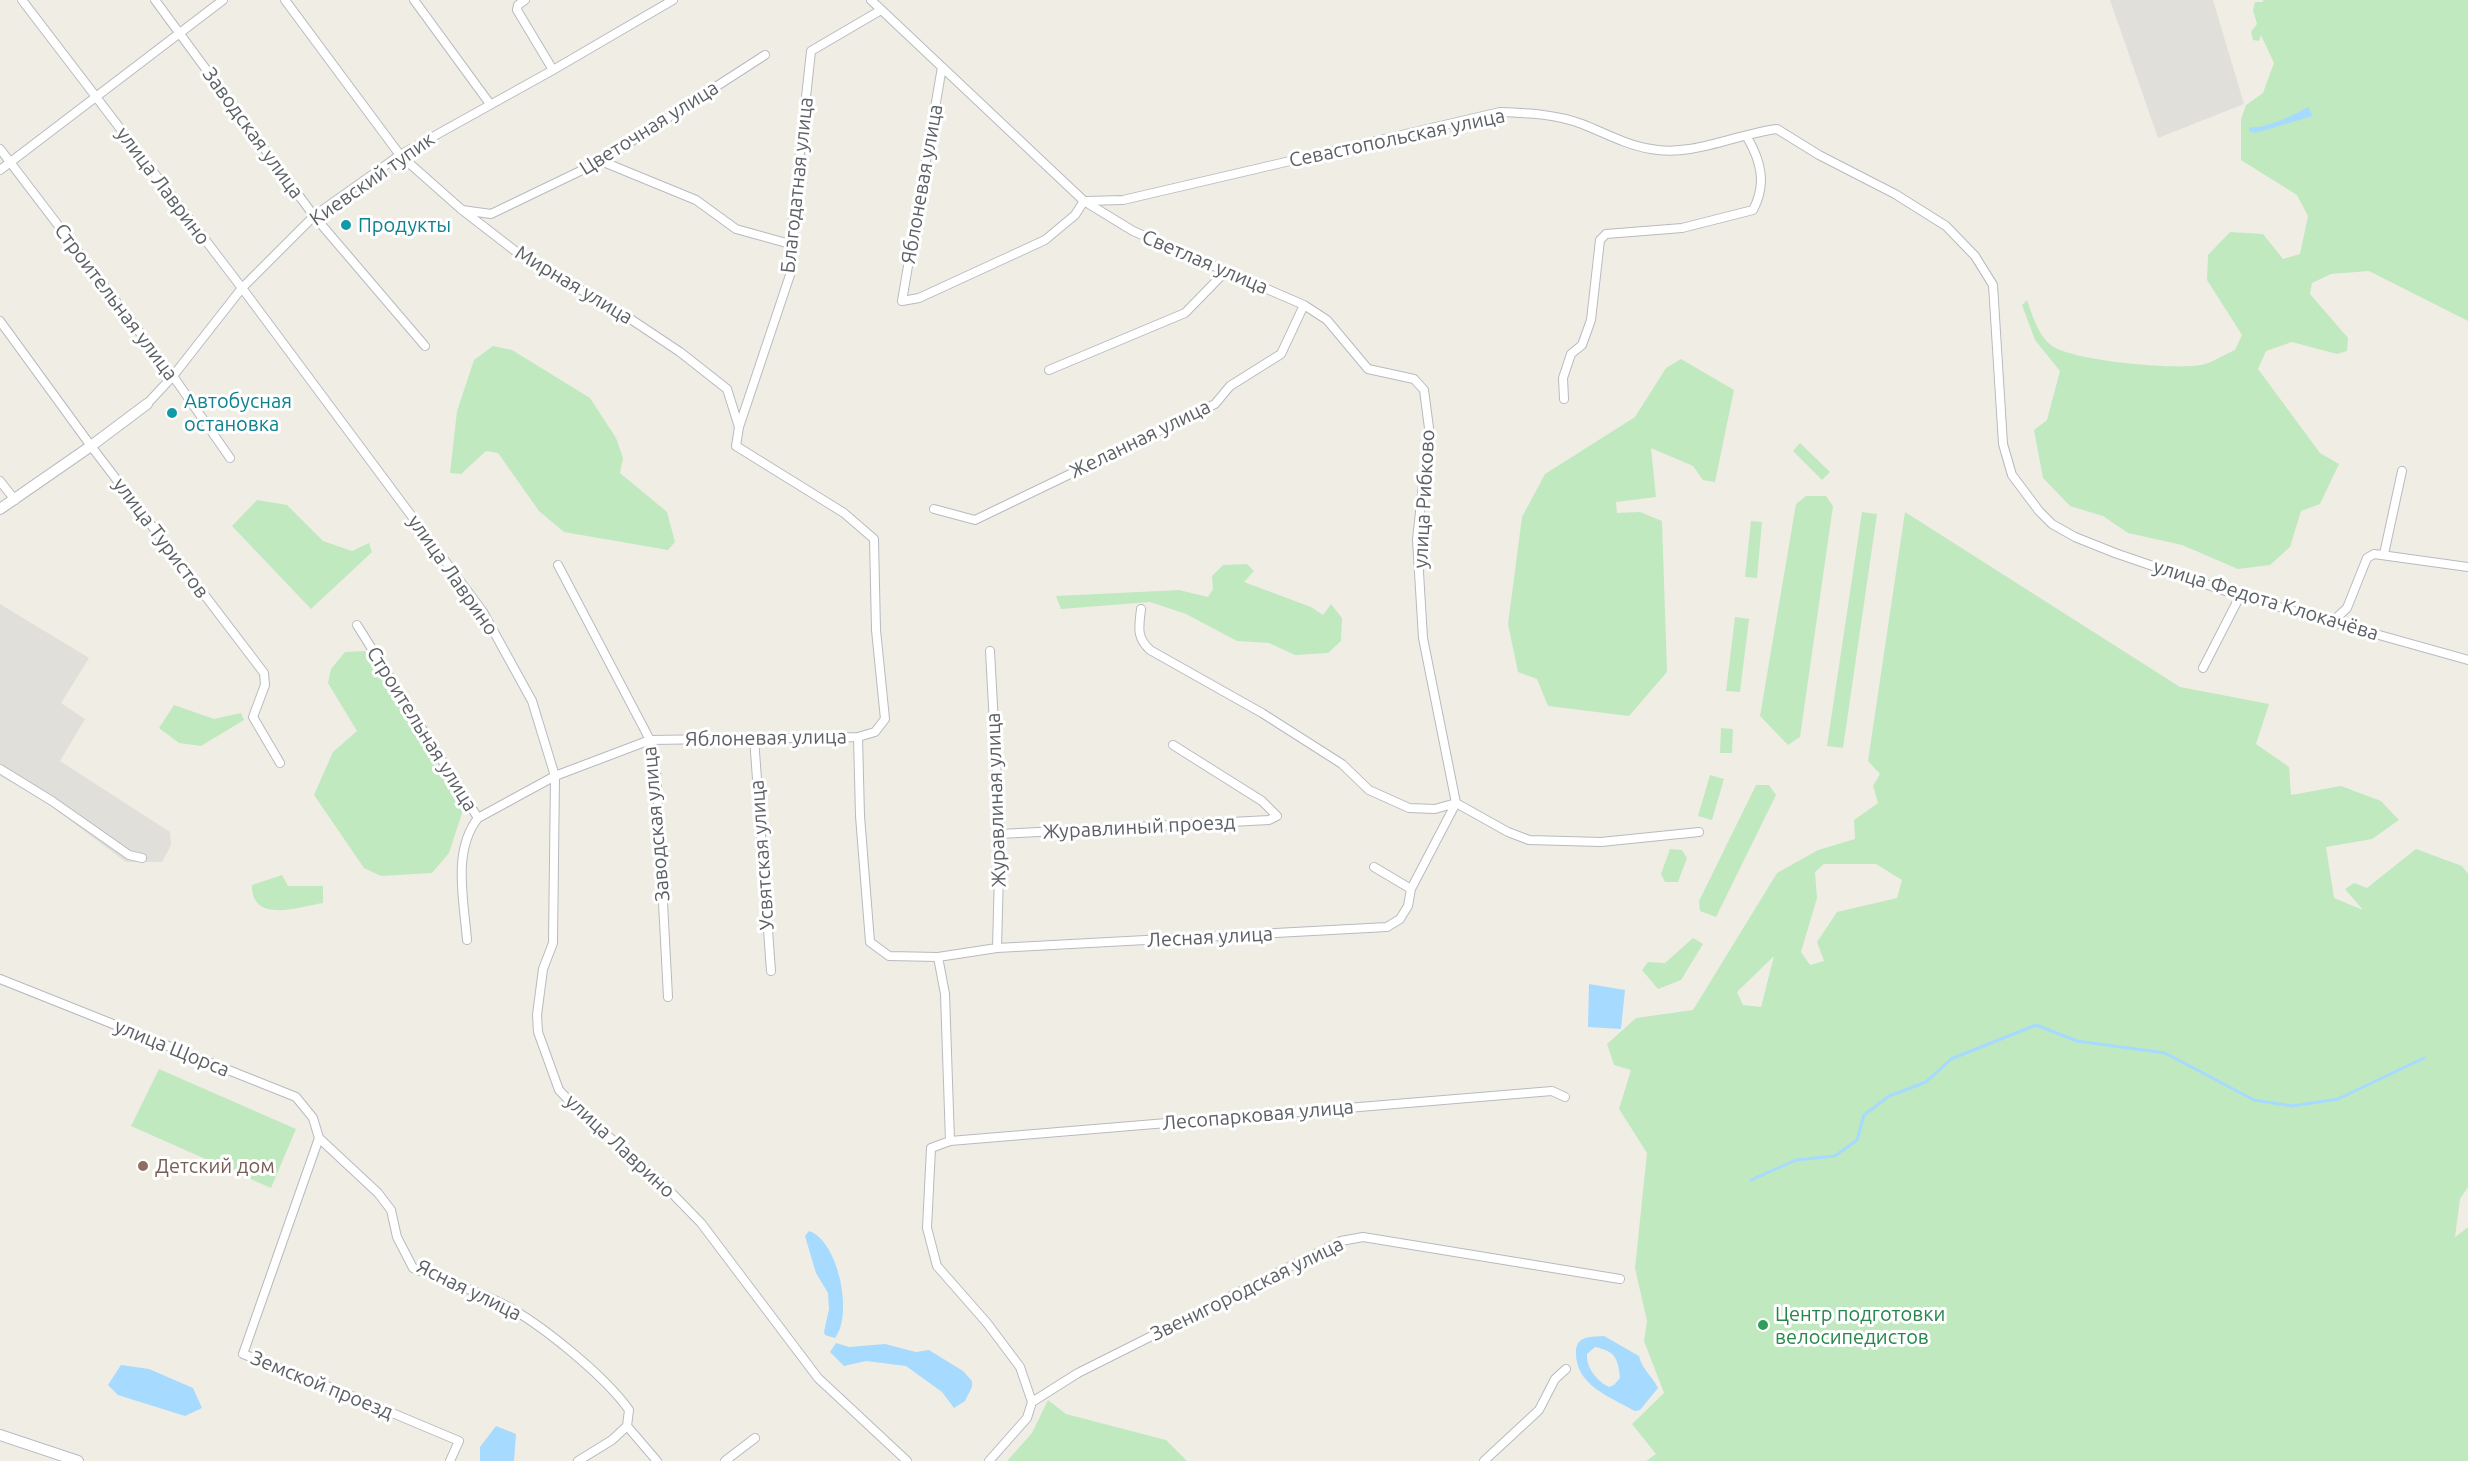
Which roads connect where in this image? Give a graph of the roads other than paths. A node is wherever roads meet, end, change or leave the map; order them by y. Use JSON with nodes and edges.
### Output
{"nodes":[{"id":1,"x":22,"y":0,"type":"edge"},
{"id":2,"x":155,"y":0,"type":"edge"},
{"id":3,"x":223,"y":0,"type":"edge"},
{"id":4,"x":285,"y":0,"type":"edge"},
{"id":5,"x":414,"y":0,"type":"edge"},
{"id":6,"x":525,"y":0,"type":"edge"},
{"id":7,"x":673,"y":0,"type":"edge"},
{"id":8,"x":872,"y":0,"type":"edge"},
{"id":9,"x":881,"y":10,"type":"junction"},
{"id":10,"x":179,"y":33,"type":"junction"},
{"id":11,"x":765,"y":54,"type":"dead end"},
{"id":12,"x":942,"y":67,"type":"junction"},
{"id":13,"x":553,"y":70,"type":"junction"},
{"id":14,"x":94,"y":96,"type":"junction"},
{"id":15,"x":490,"y":104,"type":"junction"},
{"id":16,"x":1777,"y":129,"type":"joint"},
{"id":17,"x":1747,"y":137,"type":"junction"},
{"id":18,"x":0,"y":149,"type":"edge"},
{"id":19,"x":400,"y":155,"type":"junction"},
{"id":20,"x":601,"y":161,"type":"junction"},
{"id":21,"x":10,"y":162,"type":"junction"},
{"id":22,"x":0,"y":170,"type":"edge"},
{"id":23,"x":1084,"y":201,"type":"junction"},
{"id":24,"x":461,"y":209,"type":"junction"},
{"id":25,"x":314,"y":216,"type":"junction"},
{"id":26,"x":790,"y":244,"type":"junction"},
{"id":27,"x":1226,"y":271,"type":"junction"},
{"id":28,"x":242,"y":288,"type":"junction"},
{"id":29,"x":1304,"y":305,"type":"junction"},
{"id":30,"x":1328,"y":320,"type":"joint"},
{"id":31,"x":0,"y":321,"type":"edge"},
{"id":32,"x":425,"y":346,"type":"dead end"},
{"id":33,"x":1049,"y":370,"type":"dead end"},
{"id":34,"x":173,"y":376,"type":"junction"},
{"id":35,"x":1564,"y":399,"type":"dead end"},
{"id":36,"x":147,"y":404,"type":"joint"},
{"id":37,"x":739,"y":427,"type":"junction"},
{"id":38,"x":91,"y":446,"type":"junction"},
{"id":39,"x":230,"y":458,"type":"dead end"},
{"id":40,"x":2402,"y":471,"type":"dead end"},
{"id":41,"x":0,"y":481,"type":"edge"},
{"id":42,"x":15,"y":500,"type":"junction"},
{"id":43,"x":0,"y":509,"type":"edge"},
{"id":44,"x":934,"y":509,"type":"dead end"},
{"id":45,"x":874,"y":539,"type":"joint"},
{"id":46,"x":2384,"y":554,"type":"junction"},
{"id":47,"x":558,"y":565,"type":"dead end"},
{"id":48,"x":2468,"y":567,"type":"edge"},
{"id":49,"x":2240,"y":596,"type":"junction"},
{"id":50,"x":1141,"y":609,"type":"dead end"},
{"id":51,"x":2333,"y":621,"type":"junction"},
{"id":52,"x":357,"y":625,"type":"dead end"},
{"id":53,"x":990,"y":651,"type":"dead end"},
{"id":54,"x":2468,"y":660,"type":"edge"},
{"id":55,"x":2203,"y":668,"type":"dead end"},
{"id":56,"x":858,"y":737,"type":"junction"},
{"id":57,"x":754,"y":738,"type":"junction"},
{"id":58,"x":650,"y":740,"type":"junction"},
{"id":59,"x":1173,"y":745,"type":"dead end"},
{"id":60,"x":280,"y":763,"type":"dead end"},
{"id":61,"x":0,"y":769,"type":"edge"},
{"id":62,"x":555,"y":776,"type":"junction"},
{"id":63,"x":1456,"y":803,"type":"junction"},
{"id":64,"x":478,"y":818,"type":"junction"},
{"id":65,"x":1699,"y":832,"type":"dead end"},
{"id":66,"x":1000,"y":834,"type":"junction"},
{"id":67,"x":142,"y":858,"type":"dead end"},
{"id":68,"x":1374,"y":867,"type":"dead end"},
{"id":69,"x":1411,"y":889,"type":"junction"},
{"id":70,"x":467,"y":940,"type":"dead end"},
{"id":71,"x":997,"y":948,"type":"junction"},
{"id":72,"x":938,"y":957,"type":"junction"},
{"id":73,"x":771,"y":971,"type":"dead end"},
{"id":74,"x":0,"y":979,"type":"edge"},
{"id":75,"x":668,"y":997,"type":"dead end"},
{"id":76,"x":1565,"y":1098,"type":"dead end"},
{"id":77,"x":320,"y":1139,"type":"junction"},
{"id":78,"x":950,"y":1141,"type":"junction"},
{"id":79,"x":1620,"y":1279,"type":"dead end"},
{"id":80,"x":1566,"y":1370,"type":"dead end"},
{"id":81,"x":1032,"y":1402,"type":"junction"},
{"id":82,"x":627,"y":1426,"type":"junction"},
{"id":83,"x":0,"y":1435,"type":"edge"},
{"id":84,"x":755,"y":1438,"type":"dead end"},
{"id":85,"x":78,"y":1461,"type":"edge"},
{"id":86,"x":450,"y":1461,"type":"edge"},
{"id":87,"x":578,"y":1461,"type":"edge"},
{"id":88,"x":657,"y":1461,"type":"edge"},
{"id":89,"x":725,"y":1461,"type":"edge"},
{"id":90,"x":907,"y":1461,"type":"edge"},
{"id":91,"x":989,"y":1461,"type":"edge"},
{"id":92,"x":1484,"y":1461,"type":"edge"}],
"edges":[{"from":1,"to":14,"type":"street","name":"улица Лаврино"},
{"from":2,"to":10,"type":"street","name":"Заводская улица"},
{"from":3,"to":10,"type":"street"},
{"from":4,"to":19,"type":"street","name":"Мирная улица"},
{"from":5,"to":15,"type":"street"},
{"from":6,"to":13,"type":"street"},
{"from":7,"to":13,"type":"street","name":"Киевский тупик"},
{"from":8,"to":9,"type":"street","name":"Светлая улица"},
{"from":9,"to":12,"type":"street","name":"Светлая улица"},
{"from":9,"to":26,"type":"street","name":"Благодатная улица"},
{"from":10,"to":14,"type":"street"},
{"from":10,"to":25,"type":"street","name":"Заводская улица"},
{"from":11,"to":20,"type":"street","name":"Цветочная улица"},
{"from":12,"to":23,"type":"street","name":"Светлая улица"},
{"from":12,"to":23,"type":"street","name":"Яблоневая улица"},
{"from":13,"to":15,"type":"street","name":"Киевский тупик"},
{"from":14,"to":21,"type":"street"},
{"from":14,"to":28,"type":"street","name":"улица Лаврино"},
{"from":15,"to":19,"type":"street","name":"Киевский тупик"},
{"from":16,"to":17,"type":"street","name":"Севастопольская улица"},
{"from":16,"to":49,"type":"street","name":"улица Федота Клокачёва"},
{"from":17,"to":23,"type":"street","name":"Севастопольская улица"},
{"from":17,"to":35,"type":"street"},
{"from":18,"to":21,"type":"street","name":"Строительная улица"},
{"from":19,"to":24,"type":"street","name":"Мирная улица"},
{"from":19,"to":25,"type":"street","name":"Киевский тупик"},
{"from":20,"to":24,"type":"street","name":"Цветочная улица"},
{"from":20,"to":26,"type":"street"},
{"from":21,"to":22,"type":"street"},
{"from":21,"to":34,"type":"street","name":"Строительная улица"},
{"from":23,"to":27,"type":"street","name":"Светлая улица"},
{"from":24,"to":37,"type":"street","name":"Мирная улица"},
{"from":25,"to":28,"type":"street","name":"Киевский тупик"},
{"from":25,"to":32,"type":"street","name":"Заводская улица"},
{"from":26,"to":37,"type":"street","name":"Благодатная улица"},
{"from":27,"to":29,"type":"street","name":"Светлая улица"},
{"from":27,"to":33,"type":"street"},
{"from":28,"to":34,"type":"street","name":"Киевский тупик"},
{"from":28,"to":62,"type":"street","name":"улица Лаврино"},
{"from":29,"to":30,"type":"street","name":"Светлая улица"},
{"from":29,"to":44,"type":"street","name":"Желанная улица"},
{"from":30,"to":63,"type":"street","name":"улица Рибково"},
{"from":31,"to":38,"type":"street","name":"улица Туристов"},
{"from":34,"to":36,"type":"street","name":"Киевский тупик"},
{"from":34,"to":39,"type":"street","name":"Строительная улица"},
{"from":36,"to":38,"type":"street"},
{"from":37,"to":45,"type":"street","name":"Мирная улица"},
{"from":38,"to":42,"type":"street"},
{"from":38,"to":60,"type":"street","name":"улица Туристов"},
{"from":40,"to":46,"type":"street"},
{"from":41,"to":42,"type":"street"},
{"from":42,"to":43,"type":"street"},
{"from":45,"to":56,"type":"street","name":"Яблоневая улица"},
{"from":46,"to":48,"type":"street"},
{"from":46,"to":51,"type":"street"},
{"from":47,"to":58,"type":"street","name":"Заводская улица"},
{"from":49,"to":51,"type":"street","name":"улица Федота Клокачёва"},
{"from":49,"to":55,"type":"street"},
{"from":50,"to":63,"type":"street"},
{"from":51,"to":54,"type":"street","name":"улица Федота Клокачёва"},
{"from":52,"to":64,"type":"street","name":"Строительная улица"},
{"from":53,"to":66,"type":"street","name":"Журавлиная улица"},
{"from":56,"to":57,"type":"street","name":"Яблоневая улица"},
{"from":56,"to":72,"type":"street","name":"Лесная улица"},
{"from":57,"to":58,"type":"street","name":"Яблоневая улица"},
{"from":57,"to":73,"type":"street","name":"Усвятская улица"},
{"from":58,"to":62,"type":"street","name":"Яблоневая улица"},
{"from":58,"to":75,"type":"street","name":"Заводская улица"},
{"from":59,"to":66,"type":"street","name":"Журавлиный проезд"},
{"from":61,"to":67,"type":"street"},
{"from":62,"to":64,"type":"street","name":"Яблоневая улица"},
{"from":62,"to":90,"type":"street","name":"улица Лаврино"},
{"from":63,"to":65,"type":"street"},
{"from":63,"to":69,"type":"street","name":"Лесная улица"},
{"from":64,"to":70,"type":"street","name":"Строительная улица"},
{"from":66,"to":71,"type":"street","name":"Журавлиная улица"},
{"from":68,"to":69,"type":"street"},
{"from":69,"to":71,"type":"street","name":"Лесная улица"},
{"from":71,"to":72,"type":"street","name":"Лесная улица"},
{"from":72,"to":78,"type":"street"},
{"from":74,"to":77,"type":"street","name":"улица Щорса"},
{"from":76,"to":78,"type":"street","name":"Лесопарковая улица"},
{"from":77,"to":82,"type":"street","name":"Ясная улица"},
{"from":77,"to":86,"type":"street","name":"Земской проезд"},
{"from":78,"to":81,"type":"street"},
{"from":79,"to":81,"type":"street","name":"Звенигородская улица"},
{"from":80,"to":92,"type":"street"},
{"from":81,"to":91,"type":"street"},
{"from":82,"to":87,"type":"street"},
{"from":82,"to":88,"type":"street"},
{"from":83,"to":85,"type":"street"},
{"from":84,"to":89,"type":"street"}]}
